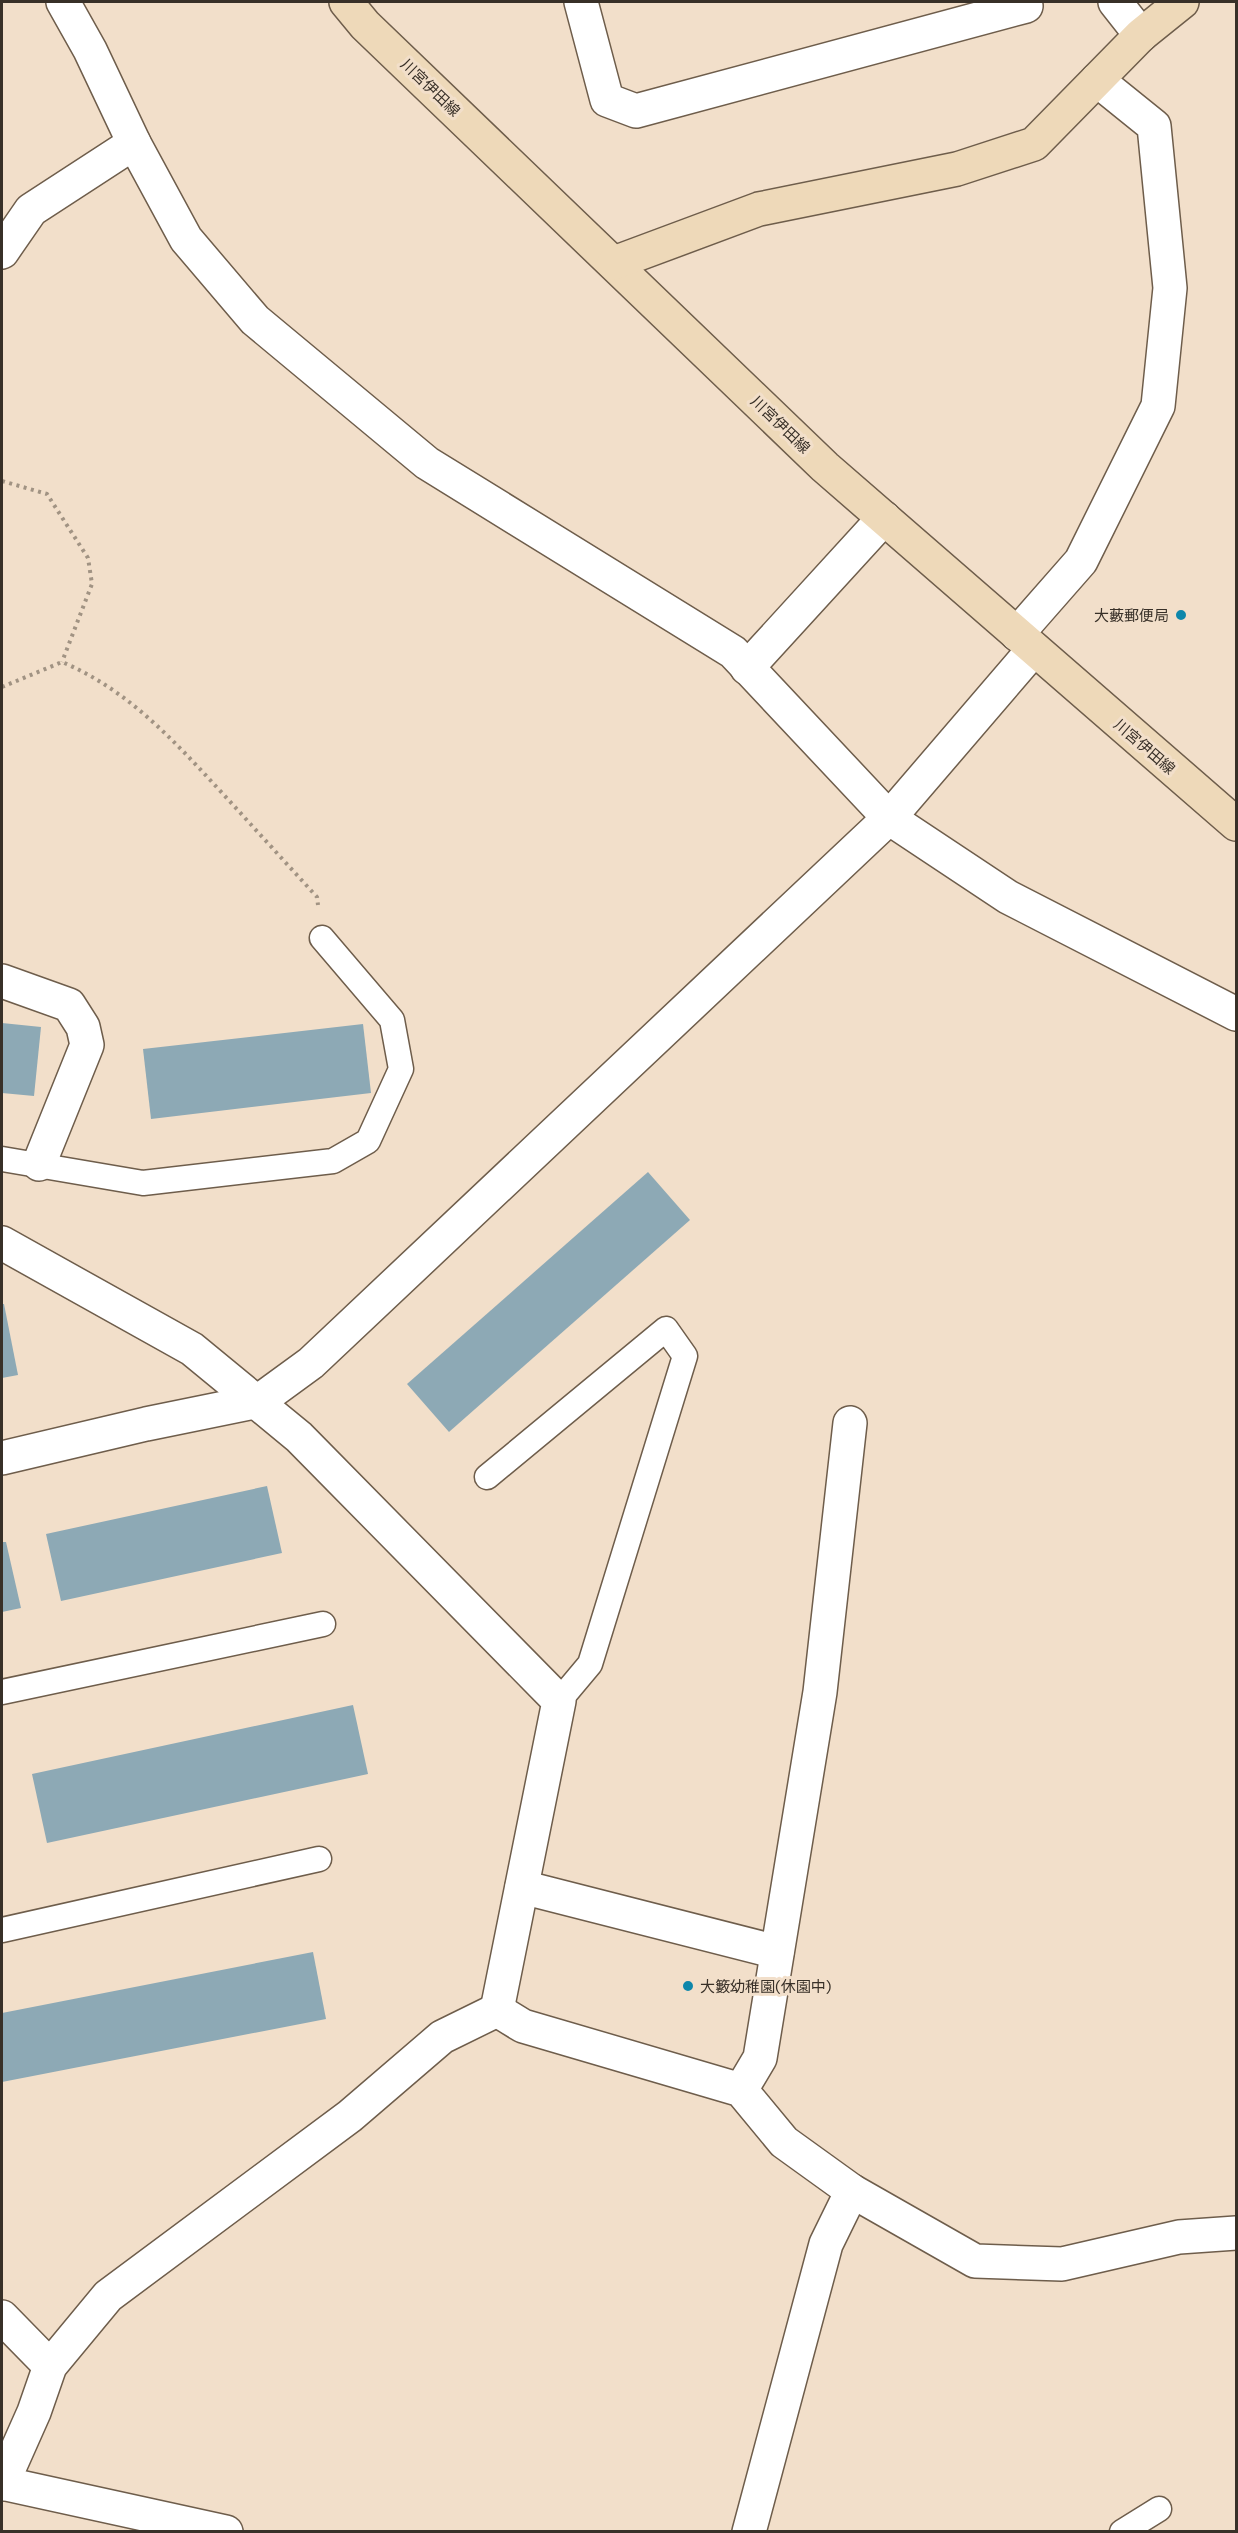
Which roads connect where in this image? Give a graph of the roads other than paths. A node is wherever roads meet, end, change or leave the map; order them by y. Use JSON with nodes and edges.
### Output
{"nodes":[{"id":1,"x":63,"y":2,"type":"edge"},
{"id":2,"x":346,"y":2,"type":"edge"},
{"id":3,"x":581,"y":2,"type":"edge"},
{"id":4,"x":1115,"y":2,"type":"edge"},
{"id":5,"x":1182,"y":2,"type":"edge"},
{"id":6,"x":1026,"y":6,"type":"dead end"},
{"id":7,"x":1141,"y":35,"type":"junction"},
{"id":8,"x":1097,"y":80,"type":"junction"},
{"id":9,"x":134,"y":143,"type":"junction"},
{"id":10,"x":2,"y":252,"type":"edge"},
{"id":11,"x":614,"y":263,"type":"junction"},
{"id":12,"x":884,"y":518,"type":"junction"},
{"id":13,"x":1025,"y":642,"type":"junction"},
{"id":14,"x":747,"y":668,"type":"junction"},
{"id":15,"x":1234,"y":816,"type":"edge"},
{"id":16,"x":889,"y":818,"type":"junction"},
{"id":17,"x":322,"y":938,"type":"road end"},
{"id":18,"x":2,"y":981,"type":"edge"},
{"id":19,"x":1236,"y":1014,"type":"edge"},
{"id":20,"x":2,"y":1159,"type":"edge"},
{"id":21,"x":39,"y":1164,"type":"junction"},
{"id":22,"x":2,"y":1243,"type":"edge"},
{"id":23,"x":259,"y":1401,"type":"junction"},
{"id":24,"x":850,"y":1423,"type":"dead end"},
{"id":25,"x":2,"y":1458,"type":"edge"},
{"id":26,"x":487,"y":1477,"type":"dead end"},
{"id":27,"x":323,"y":1624,"type":"dead end"},
{"id":28,"x":2,"y":1692,"type":"edge"},
{"id":29,"x":559,"y":1701,"type":"junction"},
{"id":30,"x":319,"y":1859,"type":"dead end"},
{"id":31,"x":522,"y":1887,"type":"junction"},
{"id":32,"x":2,"y":1930,"type":"edge"},
{"id":33,"x":777,"y":1952,"type":"junction"},
{"id":34,"x":497,"y":2010,"type":"junction"},
{"id":35,"x":741,"y":2090,"type":"junction"},
{"id":36,"x":852,"y":2191,"type":"junction"},
{"id":37,"x":1236,"y":2233,"type":"edge"},
{"id":38,"x":2,"y":2317,"type":"edge"},
{"id":39,"x":50,"y":2366,"type":"junction"},
{"id":40,"x":2,"y":2484,"type":"edge"},
{"id":41,"x":1159,"y":2509,"type":"dead end"},
{"id":42,"x":226,"y":2532,"type":"edge"},
{"id":43,"x":749,"y":2532,"type":"edge"},
{"id":44,"x":1122,"y":2532,"type":"edge"}],
"edges":[{"from":1,"to":9,"type":"street"},
{"from":2,"to":11,"type":"main road","name":"川宮伊田線"},
{"from":3,"to":6,"type":"street"},
{"from":4,"to":7,"type":"street"},
{"from":5,"to":7,"type":"main road"},
{"from":7,"to":8,"type":"main road"},
{"from":8,"to":11,"type":"main road"},
{"from":8,"to":13,"type":"street"},
{"from":9,"to":10,"type":"street"},
{"from":9,"to":14,"type":"street"},
{"from":11,"to":12,"type":"main road","name":"川宮伊田線"},
{"from":12,"to":13,"type":"main road","name":"川宮伊田線"},
{"from":12,"to":14,"type":"street"},
{"from":13,"to":15,"type":"main road","name":"川宮伊田線"},
{"from":13,"to":16,"type":"street"},
{"from":14,"to":16,"type":"street"},
{"from":16,"to":19,"type":"street"},
{"from":16,"to":23,"type":"street"},
{"from":17,"to":21,"type":"lane"},
{"from":18,"to":21,"type":"street"},
{"from":20,"to":21,"type":"lane"},
{"from":22,"to":23,"type":"street"},
{"from":23,"to":25,"type":"street"},
{"from":23,"to":29,"type":"street"},
{"from":24,"to":33,"type":"street"},
{"from":26,"to":29,"type":"lane"},
{"from":27,"to":28,"type":"lane"},
{"from":29,"to":31,"type":"street"},
{"from":30,"to":32,"type":"lane"},
{"from":31,"to":33,"type":"street"},
{"from":31,"to":34,"type":"street"},
{"from":33,"to":35,"type":"street"},
{"from":34,"to":35,"type":"street"},
{"from":34,"to":39,"type":"street"},
{"from":35,"to":36,"type":"street"},
{"from":36,"to":37,"type":"street"},
{"from":36,"to":43,"type":"street"},
{"from":38,"to":39,"type":"street"},
{"from":39,"to":40,"type":"street"},
{"from":40,"to":42,"type":"street"},
{"from":41,"to":44,"type":"lane"}]}
